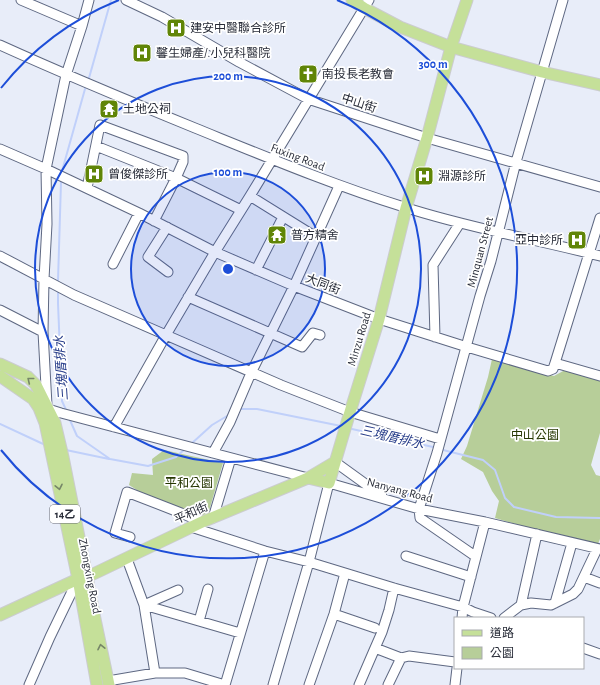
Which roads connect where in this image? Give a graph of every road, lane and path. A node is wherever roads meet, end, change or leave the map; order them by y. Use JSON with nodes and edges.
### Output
{"nodes":[{"id":1,"x":21,"y":0,"type":"edge"},
{"id":2,"x":89,"y":0,"type":"edge"},
{"id":3,"x":127,"y":0,"type":"edge"},
{"id":4,"x":352,"y":0,"type":"edge"},
{"id":5,"x":467,"y":0,"type":"edge"},
{"id":6,"x":562,"y":0,"type":"edge"},
{"id":7,"x":366,"y":4,"type":"edge"},
{"id":8,"x":82,"y":26,"type":"junction"},
{"id":9,"x":0,"y":45,"type":"edge"},
{"id":10,"x":451,"y":47,"type":"junction"},
{"id":11,"x":542,"y":72,"type":"junction"},
{"id":12,"x":66,"y":75,"type":"junction"},
{"id":13,"x":600,"y":85,"type":"edge"},
{"id":14,"x":308,"y":99,"type":"junction"},
{"id":15,"x":427,"y":138,"type":"junction"},
{"id":16,"x":96,"y":146,"type":"junction"},
{"id":17,"x":0,"y":149,"type":"edge"},
{"id":18,"x":272,"y":160,"type":"junction"},
{"id":19,"x":516,"y":162,"type":"junction"},
{"id":20,"x":46,"y":170,"type":"junction"},
{"id":21,"x":176,"y":178,"type":"junction"},
{"id":22,"x":339,"y":186,"type":"junction"},
{"id":23,"x":600,"y":186,"type":"edge"},
{"id":24,"x":87,"y":188,"type":"junction"},
{"id":25,"x":250,"y":196,"type":"junction"},
{"id":26,"x":406,"y":208,"type":"junction"},
{"id":27,"x":241,"y":210,"type":"junction"},
{"id":28,"x":139,"y":213,"type":"junction"},
{"id":29,"x":283,"y":217,"type":"junction"},
{"id":30,"x":600,"y":218,"type":"edge"},
{"id":31,"x":154,"y":221,"type":"junction"},
{"id":32,"x":460,"y":223,"type":"junction"},
{"id":33,"x":167,"y":227,"type":"junction"},
{"id":34,"x":498,"y":232,"type":"junction"},
{"id":35,"x":316,"y":237,"type":"junction"},
{"id":36,"x":215,"y":252,"type":"junction"},
{"id":37,"x":589,"y":253,"type":"junction"},
{"id":38,"x":0,"y":256,"type":"edge"},
{"id":39,"x":600,"y":256,"type":"edge"},
{"id":40,"x":113,"y":264,"type":"dead end"},
{"id":41,"x":256,"y":270,"type":"junction"},
{"id":42,"x":168,"y":272,"type":"dead end"},
{"id":43,"x":44,"y":279,"type":"junction"},
{"id":44,"x":294,"y":286,"type":"junction"},
{"id":45,"x":188,"y":297,"type":"junction"},
{"id":46,"x":0,"y":310,"type":"edge"},
{"id":47,"x":379,"y":319,"type":"junction"},
{"id":48,"x":43,"y":332,"type":"junction"},
{"id":49,"x":270,"y":334,"type":"junction"},
{"id":50,"x":166,"y":335,"type":"junction"},
{"id":51,"x":320,"y":335,"type":"dead end"},
{"id":52,"x":435,"y":337,"type":"junction"},
{"id":53,"x":467,"y":347,"type":"junction"},
{"id":54,"x":555,"y":364,"type":"junction"},
{"id":55,"x":1,"y":365,"type":"edge"},
{"id":56,"x":251,"y":373,"type":"junction"},
{"id":57,"x":0,"y":376,"type":"edge"},
{"id":58,"x":600,"y":376,"type":"edge"},
{"id":59,"x":33,"y":399,"type":"junction"},
{"id":60,"x":47,"y":409,"type":"junction"},
{"id":61,"x":350,"y":412,"type":"junction"},
{"id":62,"x":45,"y":422,"type":"junction"},
{"id":63,"x":114,"y":427,"type":"junction"},
{"id":64,"x":440,"y":439,"type":"junction"},
{"id":65,"x":56,"y":448,"type":"junction"},
{"id":66,"x":213,"y":453,"type":"junction"},
{"id":67,"x":231,"y":458,"type":"junction"},
{"id":68,"x":335,"y":462,"type":"junction"},
{"id":69,"x":308,"y":478,"type":"junction"},
{"id":70,"x":329,"y":483,"type":"junction"},
{"id":71,"x":388,"y":500,"type":"junction"},
{"id":72,"x":419,"y":509,"type":"junction"},
{"id":73,"x":213,"y":518,"type":"junction"},
{"id":74,"x":202,"y":522,"type":"junction"},
{"id":75,"x":484,"y":522,"type":"junction"},
{"id":76,"x":191,"y":527,"type":"junction"},
{"id":77,"x":537,"y":534,"type":"junction"},
{"id":78,"x":130,"y":537,"type":"dead end"},
{"id":79,"x":572,"y":543,"type":"junction"},
{"id":80,"x":598,"y":549,"type":"edge"},
{"id":81,"x":265,"y":551,"type":"junction"},
{"id":82,"x":406,"y":556,"type":"dead end"},
{"id":83,"x":475,"y":556,"type":"junction"},
{"id":84,"x":127,"y":558,"type":"junction"},
{"id":85,"x":309,"y":562,"type":"junction"},
{"id":86,"x":345,"y":573,"type":"junction"},
{"id":87,"x":471,"y":577,"type":"junction"},
{"id":88,"x":584,"y":577,"type":"junction"},
{"id":89,"x":83,"y":578,"type":"junction"},
{"id":90,"x":600,"y":583,"type":"edge"},
{"id":91,"x":394,"y":588,"type":"junction"},
{"id":92,"x":208,"y":589,"type":"dead end"},
{"id":93,"x":178,"y":590,"type":"dead end"},
{"id":94,"x":556,"y":603,"type":"junction"},
{"id":95,"x":144,"y":605,"type":"junction"},
{"id":96,"x":521,"y":605,"type":"junction"},
{"id":97,"x":463,"y":607,"type":"junction"},
{"id":98,"x":334,"y":614,"type":"junction"},
{"id":99,"x":0,"y":615,"type":"edge"},
{"id":100,"x":462,"y":617,"type":"edge"},
{"id":101,"x":488,"y":617,"type":"edge"},
{"id":102,"x":505,"y":617,"type":"edge"},
{"id":103,"x":199,"y":621,"type":"junction"},
{"id":104,"x":375,"y":628,"type":"dead end"},
{"id":105,"x":240,"y":633,"type":"junction"},
{"id":106,"x":375,"y":648,"type":"junction"},
{"id":107,"x":584,"y":648,"type":"edge"},
{"id":108,"x":600,"y":654,"type":"edge"},
{"id":109,"x":401,"y":658,"type":"junction"},
{"id":110,"x":454,"y":662,"type":"edge"},
{"id":111,"x":457,"y":669,"type":"edge"},
{"id":112,"x":155,"y":674,"type":"junction"},
{"id":113,"x":105,"y":684,"type":"edge"},
{"id":114,"x":29,"y":685,"type":"edge"},
{"id":115,"x":225,"y":685,"type":"edge"},
{"id":116,"x":273,"y":685,"type":"edge"},
{"id":117,"x":309,"y":685,"type":"edge"},
{"id":118,"x":359,"y":685,"type":"edge"},
{"id":119,"x":388,"y":685,"type":"edge"},
{"id":120,"x":455,"y":685,"type":"edge"}],
"edges":[{"from":1,"to":8,"type":"street"},
{"from":2,"to":8,"type":"street"},
{"from":3,"to":14,"type":"street","name":"中山街"},
{"from":4,"to":7,"type":"main road"},
{"from":5,"to":10,"type":"main road","name":"Minzu Road"},
{"from":6,"to":11,"type":"street","name":"Minquan Street"},
{"from":7,"to":10,"type":"main road"},
{"from":7,"to":14,"type":"street"},
{"from":8,"to":12,"type":"street"},
{"from":9,"to":12,"type":"street","name":"Fuxing Road"},
{"from":10,"to":11,"type":"main road"},
{"from":10,"to":15,"type":"main road","name":"Minzu Road"},
{"from":11,"to":13,"type":"main road"},
{"from":11,"to":19,"type":"street","name":"Minquan Street"},
{"from":12,"to":18,"type":"street","name":"Fuxing Road"},
{"from":12,"to":20,"type":"street"},
{"from":14,"to":15,"type":"street","name":"中山街"},
{"from":14,"to":18,"type":"street"},
{"from":15,"to":19,"type":"street","name":"中山街"},
{"from":15,"to":26,"type":"main road","name":"Minzu Road"},
{"from":16,"to":21,"type":"street"},
{"from":16,"to":21,"type":"street"},
{"from":16,"to":24,"type":"street"},
{"from":17,"to":20,"type":"street","name":"大同街"},
{"from":18,"to":22,"type":"street","name":"Fuxing Road"},
{"from":18,"to":25,"type":"street"},
{"from":19,"to":23,"type":"street","name":"中山街"},
{"from":19,"to":34,"type":"street","name":"Minquan Street"},
{"from":20,"to":24,"type":"street","name":"大同街"},
{"from":20,"to":43,"type":"street"},
{"from":21,"to":27,"type":"street"},
{"from":21,"to":31,"type":"street"},
{"from":22,"to":26,"type":"street","name":"Fuxing Road"},
{"from":22,"to":35,"type":"street"},
{"from":24,"to":28,"type":"street","name":"大同街"},
{"from":25,"to":27,"type":"street"},
{"from":25,"to":29,"type":"street"},
{"from":26,"to":32,"type":"street","name":"Fuxing Road"},
{"from":26,"to":47,"type":"main road","name":"Minzu Road"},
{"from":27,"to":36,"type":"street"},
{"from":28,"to":31,"type":"street","name":"大同街"},
{"from":28,"to":40,"type":"street"},
{"from":29,"to":35,"type":"street"},
{"from":29,"to":41,"type":"street"},
{"from":30,"to":37,"type":"street"},
{"from":31,"to":33,"type":"street","name":"大同街"},
{"from":32,"to":34,"type":"street","name":"Fuxing Road"},
{"from":32,"to":52,"type":"street"},
{"from":33,"to":36,"type":"street","name":"大同街"},
{"from":33,"to":42,"type":"street"},
{"from":34,"to":37,"type":"street","name":"Fuxing Road"},
{"from":34,"to":53,"type":"street","name":"Minquan Street"},
{"from":35,"to":44,"type":"street"},
{"from":36,"to":41,"type":"street","name":"大同街"},
{"from":36,"to":45,"type":"street"},
{"from":37,"to":39,"type":"street","name":"Fuxing Road"},
{"from":37,"to":54,"type":"street"},
{"from":38,"to":43,"type":"street"},
{"from":41,"to":44,"type":"street","name":"大同街"},
{"from":43,"to":48,"type":"street"},
{"from":43,"to":50,"type":"street"},
{"from":44,"to":47,"type":"street","name":"大同街"},
{"from":44,"to":49,"type":"street"},
{"from":45,"to":49,"type":"street"},
{"from":45,"to":50,"type":"street"},
{"from":46,"to":48,"type":"street"},
{"from":47,"to":52,"type":"street","name":"大同街"},
{"from":47,"to":61,"type":"main road","name":"Minzu Road"},
{"from":48,"to":60,"type":"street"},
{"from":49,"to":51,"type":"street"},
{"from":49,"to":56,"type":"street"},
{"from":50,"to":56,"type":"street"},
{"from":50,"to":63,"type":"street"},
{"from":52,"to":53,"type":"street","name":"大同街"},
{"from":53,"to":54,"type":"street","name":"大同街"},
{"from":53,"to":64,"type":"street","name":"Minquan Street"},
{"from":54,"to":58,"type":"street"},
{"from":60,"to":55,"type":"main road","name":"Zhongxing Road","number":"14乙","one_way":true},
{"from":56,"to":61,"type":"street"},
{"from":56,"to":66,"type":"street"},
{"from":57,"to":59,"type":"main road","name":"Zhongxing Road","number":"14乙"},
{"from":59,"to":60,"type":"street"},
{"from":59,"to":62,"type":"main road","name":"Zhongxing Road","number":"14乙"},
{"from":60,"to":62,"type":"street"},
{"from":60,"to":63,"type":"street"},
{"from":60,"to":65,"type":"main road","name":"Zhongxing Road","number":"14乙"},
{"from":61,"to":64,"type":"street"},
{"from":61,"to":68,"type":"main road","name":"Minzu Road"},
{"from":62,"to":65,"type":"main road","name":"Zhongxing Road","number":"14乙"},
{"from":63,"to":66,"type":"street","name":"Nanyang Road"},
{"from":64,"to":72,"type":"street","name":"Minquan Street"},
{"from":65,"to":89,"type":"main road","name":"Zhongxing Road","number":"14乙","one_way":true},
{"from":65,"to":89,"type":"main road","name":"Zhongxing Road","number":"14乙"},
{"from":66,"to":67,"type":"street","name":"Nanyang Road"},
{"from":67,"to":69,"type":"street","name":"Nanyang Road"},
{"from":67,"to":73,"type":"street"},
{"from":68,"to":69,"type":"main road","name":"平和街"},
{"from":68,"to":70,"type":"main road","name":"Minzu Road"},
{"from":68,"to":71,"type":"street"},
{"from":69,"to":70,"type":"main road","name":"Nanyang Road"},
{"from":69,"to":73,"type":"main road","name":"平和街"},
{"from":70,"to":71,"type":"street","name":"Nanyang Road"},
{"from":70,"to":85,"type":"street","name":"Minzu Road"},
{"from":71,"to":72,"type":"street","name":"Nanyang Road"},
{"from":72,"to":75,"type":"street","name":"Nanyang Road"},
{"from":72,"to":83,"type":"street"},
{"from":73,"to":74,"type":"main road","name":"平和街"},
{"from":74,"to":76,"type":"main road","name":"平和街"},
{"from":74,"to":78,"type":"street"},
{"from":75,"to":77,"type":"street","name":"Nanyang Road"},
{"from":75,"to":83,"type":"street"},
{"from":76,"to":81,"type":"street"},
{"from":76,"to":84,"type":"main road","name":"平和街"},
{"from":77,"to":79,"type":"street","name":"Nanyang Road"},
{"from":77,"to":96,"type":"street"},
{"from":79,"to":80,"type":"street","name":"Nanyang Road"},
{"from":79,"to":94,"type":"street"},
{"from":80,"to":88,"type":"street"},
{"from":81,"to":85,"type":"street"},
{"from":81,"to":105,"type":"street"},
{"from":82,"to":87,"type":"street"},
{"from":83,"to":87,"type":"street"},
{"from":84,"to":89,"type":"main road","name":"平和街"},
{"from":84,"to":95,"type":"street"},
{"from":85,"to":86,"type":"street"},
{"from":85,"to":116,"type":"street","name":"Minzu Road"},
{"from":86,"to":91,"type":"street"},
{"from":86,"to":98,"type":"street"},
{"from":87,"to":97,"type":"street"},
{"from":88,"to":90,"type":"street"},
{"from":88,"to":94,"type":"street"},
{"from":89,"to":99,"type":"main road","name":"平和街"},
{"from":89,"to":113,"type":"main road","name":"Zhongxing Road","number":"14乙"},
{"from":89,"to":114,"type":"street"},
{"from":91,"to":97,"type":"street"},
{"from":91,"to":106,"type":"street"},
{"from":92,"to":103,"type":"street"},
{"from":93,"to":95,"type":"street"},
{"from":94,"to":96,"type":"street"},
{"from":95,"to":103,"type":"street"},
{"from":95,"to":112,"type":"street"},
{"from":96,"to":102,"type":"street"},
{"from":97,"to":100,"type":"street"},
{"from":97,"to":101,"type":"street"},
{"from":98,"to":104,"type":"street"},
{"from":98,"to":117,"type":"street"},
{"from":103,"to":105,"type":"street"},
{"from":105,"to":115,"type":"street"},
{"from":106,"to":109,"type":"street"},
{"from":106,"to":118,"type":"street"},
{"from":107,"to":108,"type":"street"},
{"from":109,"to":110,"type":"street"},
{"from":109,"to":119,"type":"street"},
{"from":111,"to":120,"type":"street"},
{"from":112,"to":113,"type":"street"},
{"from":112,"to":115,"type":"street"}]}
